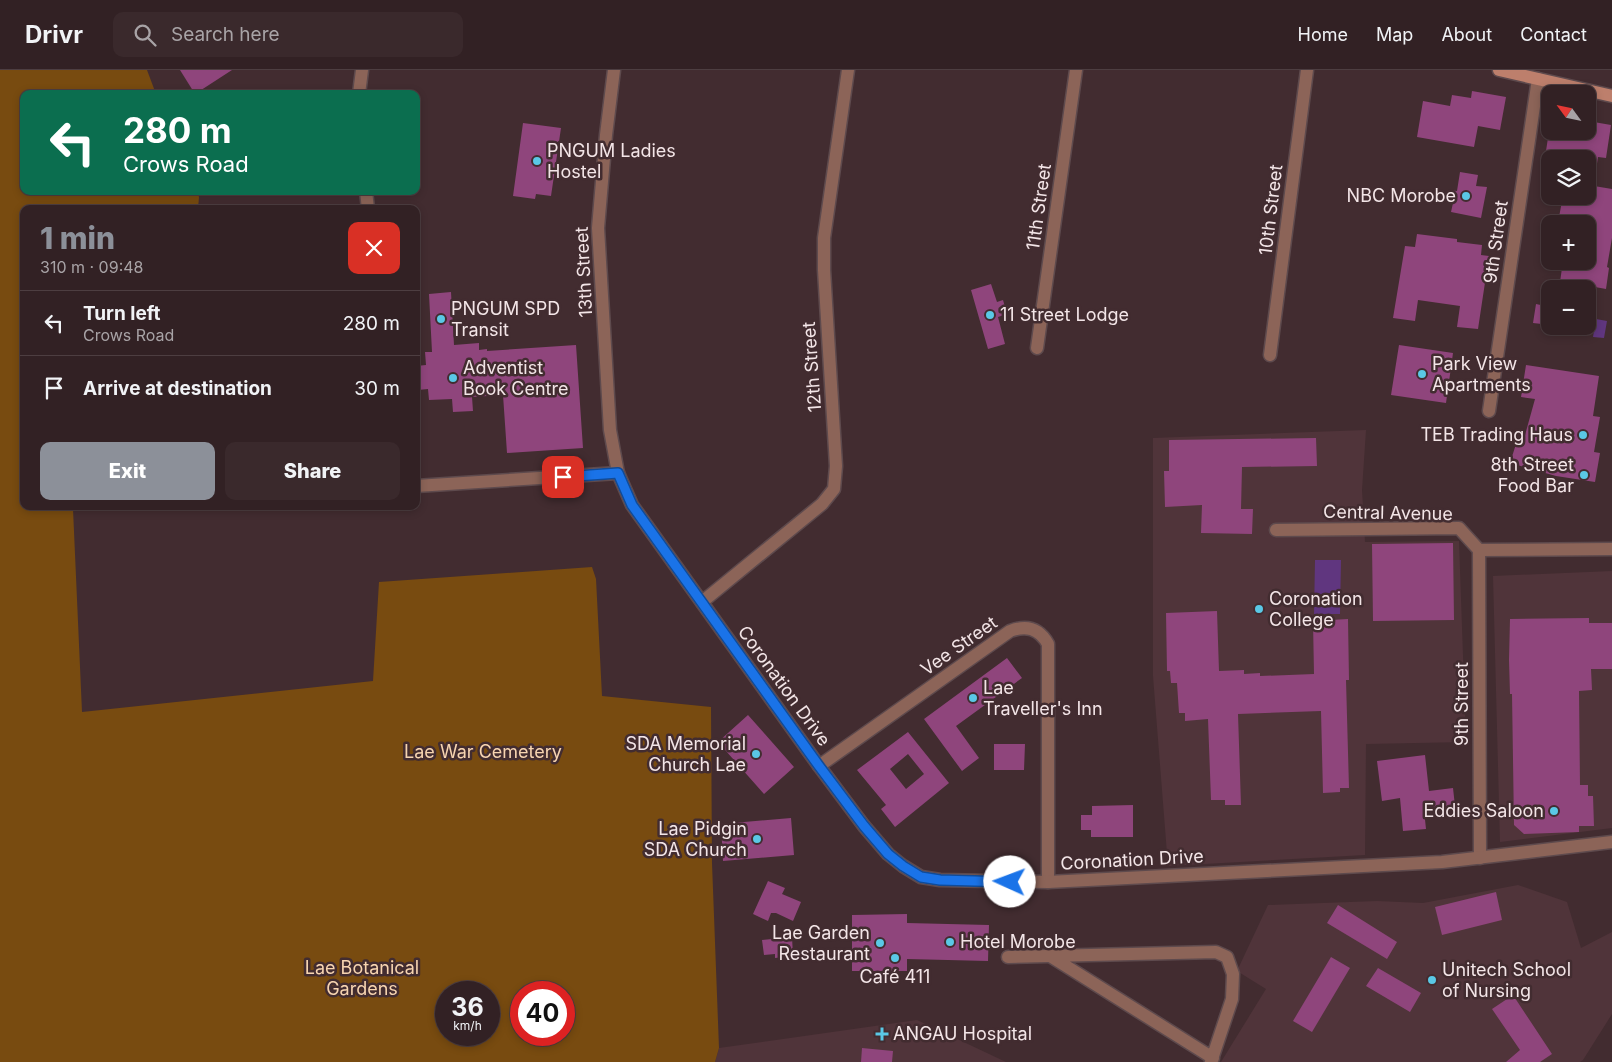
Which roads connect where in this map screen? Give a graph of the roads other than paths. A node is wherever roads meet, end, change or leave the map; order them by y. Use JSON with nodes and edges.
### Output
{"nodes":[{"id":1,"x":362,"y":70,"type":"edge"},
{"id":2,"x":614,"y":70,"type":"edge"},
{"id":3,"x":848,"y":70,"type":"edge"},
{"id":4,"x":1076,"y":70,"type":"edge"},
{"id":5,"x":1307,"y":70,"type":"edge"},
{"id":6,"x":1498,"y":70,"type":"edge"},
{"id":7,"x":1538,"y":79,"type":"junction"},
{"id":8,"x":360,"y":90,"type":"edge"},
{"id":9,"x":1612,"y":96,"type":"edge"},
{"id":10,"x":1037,"y":348,"type":"dead end"},
{"id":11,"x":1270,"y":355,"type":"dead end"},
{"id":12,"x":1489,"y":411,"type":"dead end"},
{"id":13,"x":618,"y":473,"type":"junction"},
{"id":14,"x":420,"y":486,"type":"edge"},
{"id":15,"x":1276,"y":530,"type":"dead end"},
{"id":16,"x":1478,"y":550,"type":"junction"},
{"id":17,"x":1612,"y":550,"type":"edge"},
{"id":18,"x":702,"y":602,"type":"junction"},
{"id":19,"x":819,"y":766,"type":"junction"},
{"id":20,"x":1612,"y":842,"type":"edge"},
{"id":21,"x":1480,"y":858,"type":"junction"},
{"id":22,"x":1048,"y":882,"type":"junction"},
{"id":23,"x":1050,"y":956,"type":"junction"},
{"id":24,"x":1008,"y":957,"type":"dead end"},
{"id":25,"x":1212,"y":1060,"type":"edge"}],
"edges":[{"from":1,"to":8,"type":"street"},
{"from":2,"to":13,"type":"street","name":"13th Street"},
{"from":3,"to":18,"type":"street","name":"12th Street"},
{"from":4,"to":10,"type":"street","name":"11th Street"},
{"from":5,"to":11,"type":"street","name":"10th Street"},
{"from":6,"to":7,"type":"main road"},
{"from":7,"to":9,"type":"main road"},
{"from":7,"to":12,"type":"street","name":"9th Street"},
{"from":13,"to":14,"type":"street"},
{"from":13,"to":18,"type":"street","name":"Coronation Drive"},
{"from":15,"to":16,"type":"street","name":"Central Avenue"},
{"from":16,"to":17,"type":"street"},
{"from":16,"to":21,"type":"street","name":"9th Street"},
{"from":18,"to":19,"type":"street","name":"Coronation Drive"},
{"from":19,"to":22,"type":"street","name":"Coronation Drive"},
{"from":19,"to":22,"type":"street","name":"Vee Street"},
{"from":20,"to":21,"type":"street","name":"Coronation Drive"},
{"from":21,"to":22,"type":"street","name":"Coronation Drive"},
{"from":23,"to":24,"type":"street"},
{"from":23,"to":25,"type":"street"},
{"from":23,"to":25,"type":"street"}]}
